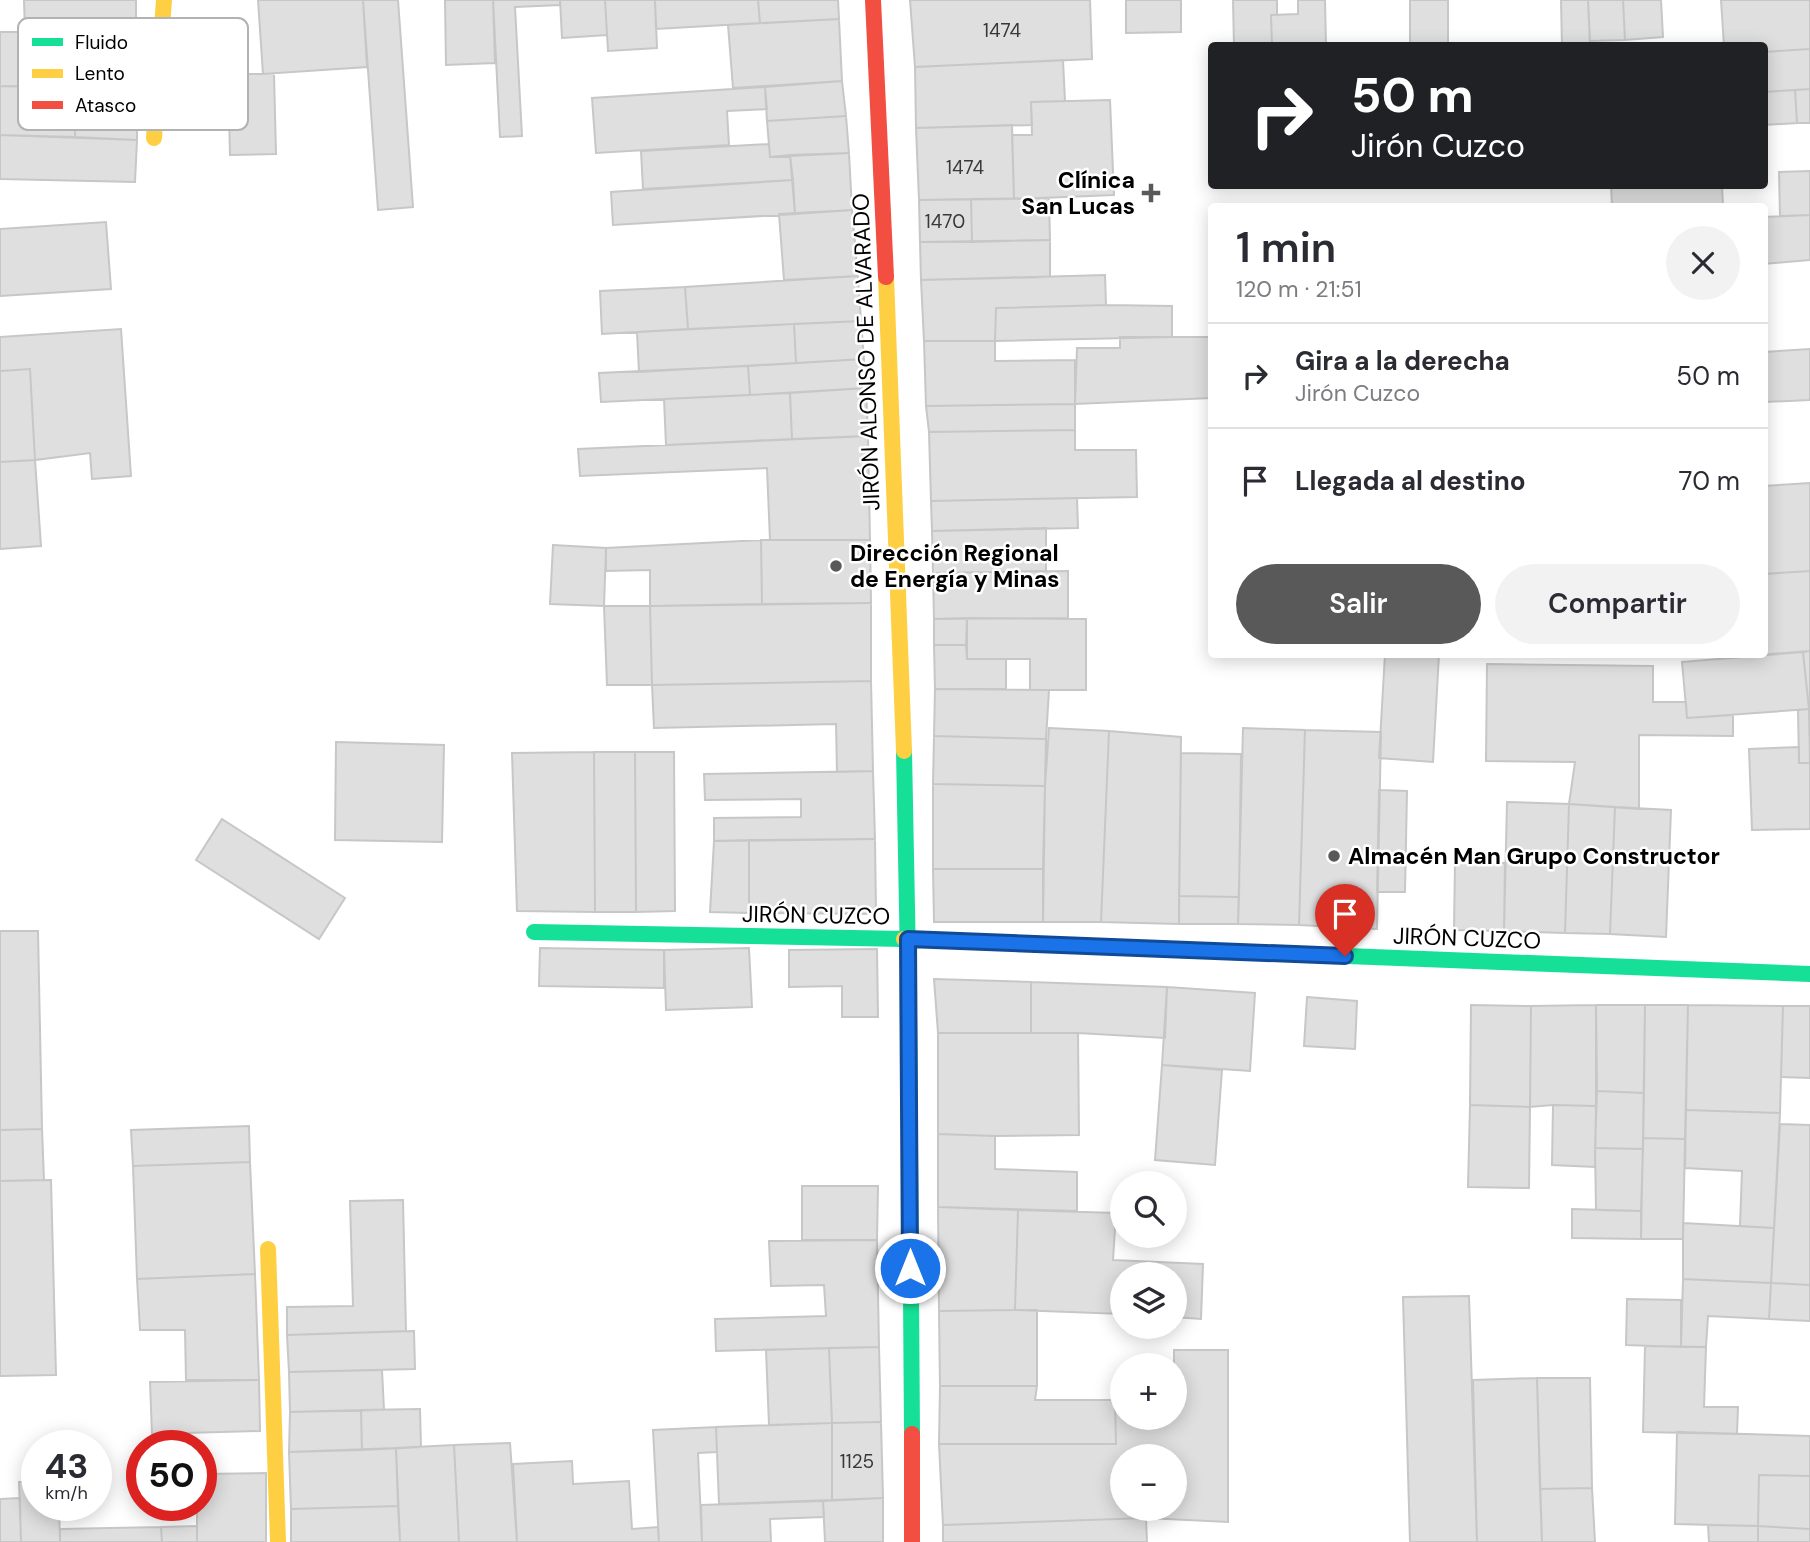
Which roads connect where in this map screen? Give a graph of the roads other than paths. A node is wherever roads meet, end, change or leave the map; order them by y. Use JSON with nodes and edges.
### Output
{"nodes":[{"id":1,"x":164,"y":0,"type":"edge"},
{"id":2,"x":873,"y":0,"type":"edge"},
{"id":3,"x":163,"y":18,"type":"edge"},
{"id":4,"x":155,"y":130,"type":"edge"},
{"id":5,"x":154,"y":138,"type":"dead end"},
{"id":6,"x":534,"y":932,"type":"dead end"},
{"id":7,"x":908,"y":939,"type":"junction"},
{"id":8,"x":1810,"y":974,"type":"edge"},
{"id":9,"x":268,"y":1250,"type":"dead end"},
{"id":10,"x":278,"y":1542,"type":"edge"},
{"id":11,"x":912,"y":1542,"type":"edge"}],
"edges":[{"from":1,"to":3,"type":"street"},
{"from":2,"to":7,"type":"street","name":"JIRÓN ALONSO DE ALVARADO"},
{"from":4,"to":5,"type":"street"},
{"from":6,"to":7,"type":"street","name":"JIRÓN CUZCO"},
{"from":7,"to":8,"type":"street","name":"JIRÓN CUZCO"},
{"from":7,"to":11,"type":"street","name":"JIRÓN ALONSO DE ALVARADO"},
{"from":9,"to":10,"type":"street"}]}
